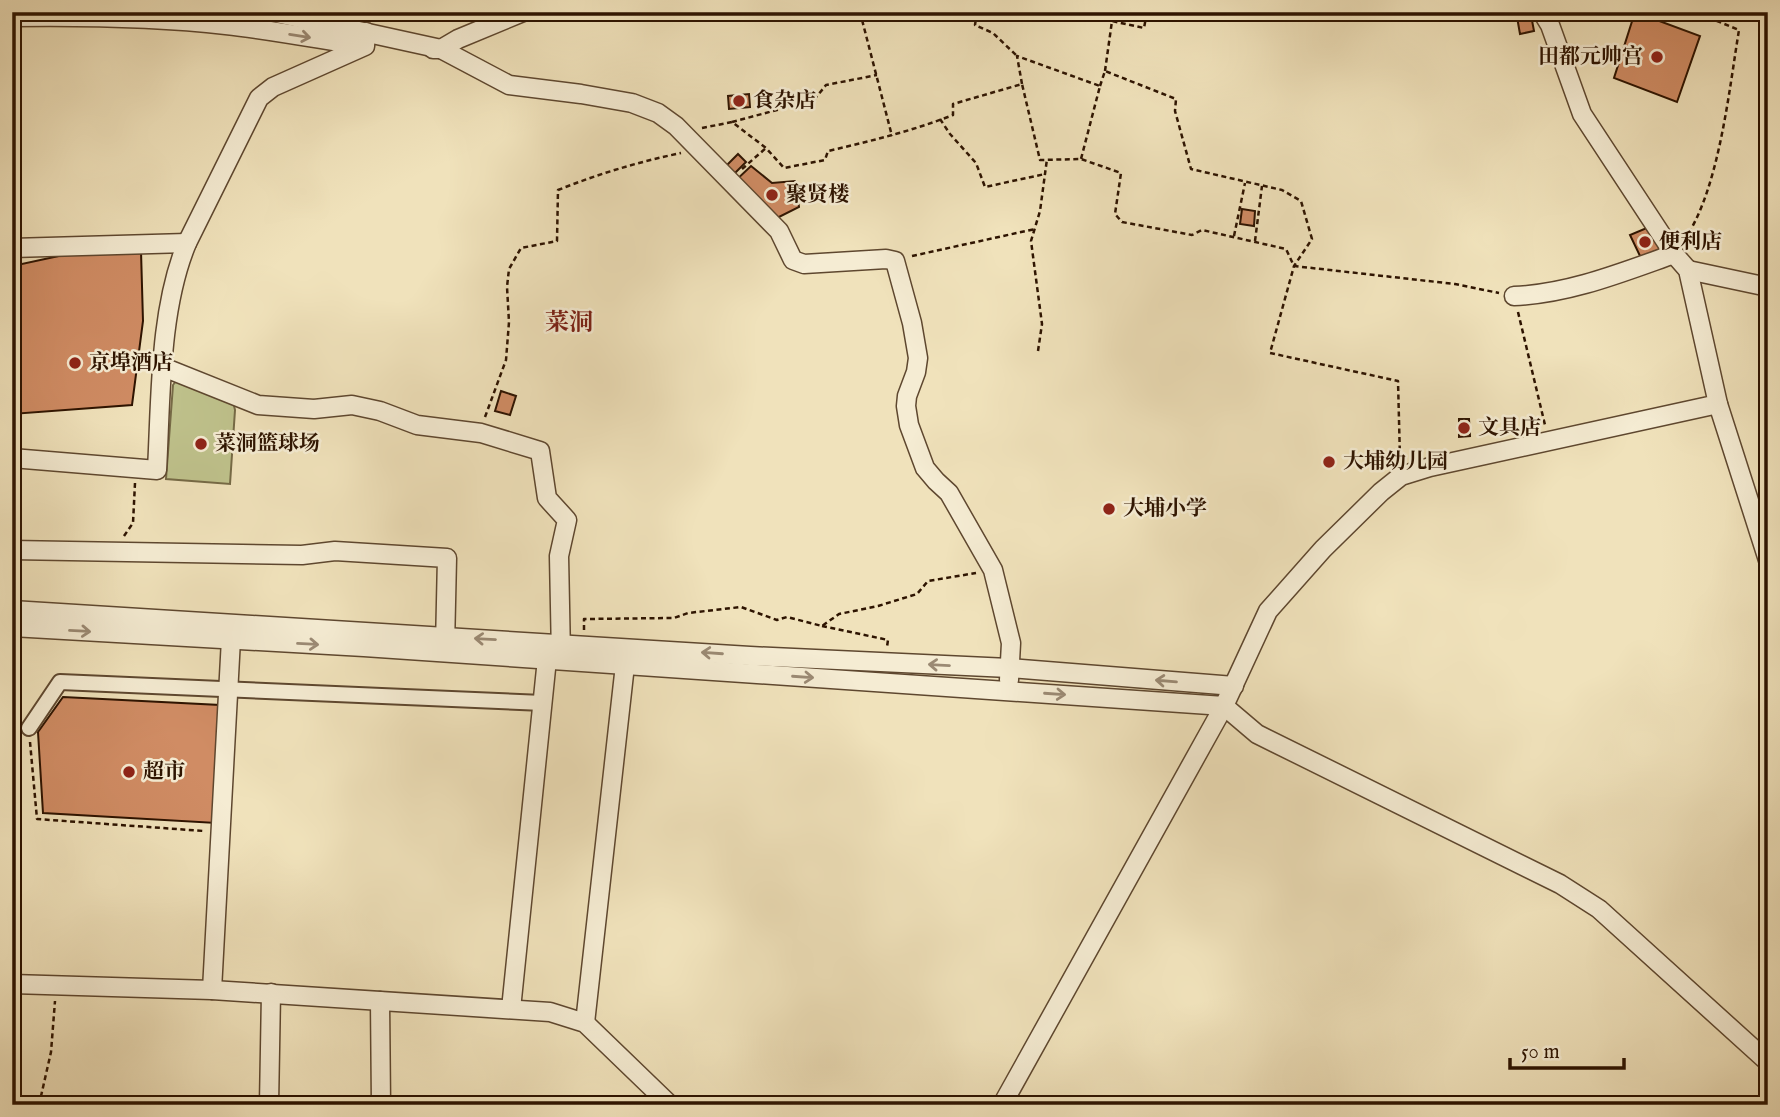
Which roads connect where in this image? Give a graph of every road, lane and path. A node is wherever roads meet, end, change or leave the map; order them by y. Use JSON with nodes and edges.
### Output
{"nodes":[{"id":1,"x":272,"y":12,"type":"edge"},
{"id":2,"x":523,"y":12,"type":"edge"},
{"id":3,"x":860,"y":12,"type":"edge"},
{"id":4,"x":977,"y":12,"type":"edge"},
{"id":5,"x":1147,"y":12,"type":"edge"},
{"id":6,"x":1542,"y":12,"type":"edge"},
{"id":7,"x":1695,"y":12,"type":"edge"},
{"id":8,"x":68,"y":14,"type":"edge"},
{"id":9,"x":12,"y":17,"type":"edge"},
{"id":10,"x":366,"y":39,"type":"junction"},
{"id":11,"x":441,"y":49,"type":"junction"},
{"id":12,"x":1017,"y":56,"type":"junction"},
{"id":13,"x":1105,"y":71,"type":"junction"},
{"id":14,"x":877,"y":75,"type":"junction"},
{"id":15,"x":1021,"y":84,"type":"junction"},
{"id":16,"x":1100,"y":86,"type":"junction"},
{"id":17,"x":940,"y":119,"type":"junction"},
{"id":18,"x":732,"y":121,"type":"junction"},
{"id":19,"x":682,"y":133,"type":"junction"},
{"id":20,"x":892,"y":136,"type":"junction"},
{"id":21,"x":766,"y":148,"type":"junction"},
{"id":22,"x":698,"y":150,"type":"junction"},
{"id":23,"x":1047,"y":159,"type":"junction"},
{"id":24,"x":1081,"y":159,"type":"junction"},
{"id":25,"x":1045,"y":174,"type":"junction"},
{"id":26,"x":728,"y":181,"type":"junction"},
{"id":27,"x":1245,"y":183,"type":"junction"},
{"id":28,"x":1262,"y":186,"type":"junction"},
{"id":29,"x":1035,"y":229,"type":"junction"},
{"id":30,"x":1234,"y":236,"type":"junction"},
{"id":31,"x":1255,"y":241,"type":"junction"},
{"id":32,"x":187,"y":243,"type":"junction"},
{"id":33,"x":12,"y":248,"type":"edge"},
{"id":34,"x":1674,"y":254,"type":"junction"},
{"id":35,"x":893,"y":260,"type":"junction"},
{"id":36,"x":1294,"y":266,"type":"junction"},
{"id":37,"x":1688,"y":270,"type":"junction"},
{"id":38,"x":1768,"y":286,"type":"edge"},
{"id":39,"x":1514,"y":296,"type":"junction"},
{"id":40,"x":1038,"y":351,"type":"dead end"},
{"id":41,"x":163,"y":367,"type":"junction"},
{"id":42,"x":1718,"y":404,"type":"junction"},
{"id":43,"x":481,"y":433,"type":"junction"},
{"id":44,"x":1549,"y":442,"type":"junction"},
{"id":45,"x":12,"y":458,"type":"edge"},
{"id":46,"x":136,"y":469,"type":"junction"},
{"id":47,"x":1401,"y":476,"type":"junction"},
{"id":48,"x":133,"y":523,"type":"dead end"},
{"id":49,"x":12,"y":550,"type":"edge"},
{"id":50,"x":1768,"y":560,"type":"edge"},
{"id":51,"x":993,"y":570,"type":"junction"},
{"id":52,"x":12,"y":610,"type":"edge"},
{"id":53,"x":822,"y":626,"type":"junction"},
{"id":54,"x":12,"y":627,"type":"edge"},
{"id":55,"x":231,"y":639,"type":"junction"},
{"id":56,"x":445,"y":645,"type":"junction"},
{"id":57,"x":583,"y":645,"type":"junction"},
{"id":58,"x":556,"y":655,"type":"junction"},
{"id":59,"x":886,"y":663,"type":"junction"},
{"id":60,"x":625,"y":665,"type":"junction"},
{"id":61,"x":1009,"y":668,"type":"junction"},
{"id":62,"x":1234,"y":686,"type":"junction"},
{"id":63,"x":228,"y":688,"type":"junction"},
{"id":64,"x":1008,"y":691,"type":"junction"},
{"id":65,"x":543,"y":703,"type":"junction"},
{"id":66,"x":1224,"y":706,"type":"junction"},
{"id":67,"x":29,"y":728,"type":"joint"},
{"id":68,"x":221,"y":832,"type":"junction"},
{"id":69,"x":12,"y":984,"type":"edge"},
{"id":70,"x":55,"y":985,"type":"junction"},
{"id":71,"x":212,"y":989,"type":"junction"},
{"id":72,"x":271,"y":993,"type":"junction"},
{"id":73,"x":380,"y":1001,"type":"junction"},
{"id":74,"x":511,"y":1009,"type":"junction"},
{"id":75,"x":585,"y":1023,"type":"junction"},
{"id":76,"x":1768,"y":1062,"type":"edge"},
{"id":77,"x":39,"y":1105,"type":"edge"},
{"id":78,"x":269,"y":1105,"type":"edge"},
{"id":79,"x":381,"y":1105,"type":"edge"},
{"id":80,"x":670,"y":1105,"type":"edge"},
{"id":81,"x":1002,"y":1105,"type":"edge"}],
"edges":[{"from":1,"to":10,"type":"street"},
{"from":2,"to":11,"type":"street"},
{"from":3,"to":14,"type":"path"},
{"from":4,"to":12,"type":"path"},
{"from":5,"to":13,"type":"path"},
{"from":6,"to":34,"type":"street"},
{"from":7,"to":34,"type":"path"},
{"from":8,"to":9,"type":"street"},
{"from":8,"to":10,"type":"street","one_way":true},
{"from":10,"to":11,"type":"street"},
{"from":10,"to":32,"type":"street"},
{"from":11,"to":19,"type":"street"},
{"from":12,"to":15,"type":"path"},
{"from":12,"to":16,"type":"path"},
{"from":13,"to":16,"type":"path"},
{"from":13,"to":27,"type":"path"},
{"from":14,"to":18,"type":"path"},
{"from":14,"to":20,"type":"path"},
{"from":15,"to":17,"type":"path"},
{"from":15,"to":23,"type":"path"},
{"from":16,"to":24,"type":"path"},
{"from":17,"to":20,"type":"path"},
{"from":17,"to":25,"type":"path"},
{"from":18,"to":19,"type":"path"},
{"from":18,"to":21,"type":"path"},
{"from":19,"to":22,"type":"street"},
{"from":20,"to":21,"type":"path"},
{"from":21,"to":26,"type":"path"},
{"from":22,"to":26,"type":"street"},
{"from":22,"to":43,"type":"path"},
{"from":23,"to":24,"type":"path"},
{"from":23,"to":25,"type":"path"},
{"from":24,"to":30,"type":"path"},
{"from":25,"to":29,"type":"path"},
{"from":26,"to":35,"type":"street"},
{"from":27,"to":28,"type":"path"},
{"from":27,"to":30,"type":"path"},
{"from":28,"to":31,"type":"path"},
{"from":28,"to":36,"type":"path"},
{"from":29,"to":35,"type":"path"},
{"from":29,"to":40,"type":"path"},
{"from":30,"to":31,"type":"path"},
{"from":31,"to":36,"type":"path"},
{"from":32,"to":33,"type":"street"},
{"from":32,"to":41,"type":"street"},
{"from":34,"to":37,"type":"street"},
{"from":34,"to":39,"type":"street"},
{"from":35,"to":51,"type":"street"},
{"from":36,"to":39,"type":"path"},
{"from":36,"to":47,"type":"path"},
{"from":37,"to":38,"type":"street"},
{"from":37,"to":42,"type":"street"},
{"from":39,"to":44,"type":"path"},
{"from":41,"to":43,"type":"street"},
{"from":41,"to":46,"type":"street"},
{"from":42,"to":44,"type":"street"},
{"from":42,"to":50,"type":"street"},
{"from":43,"to":58,"type":"street"},
{"from":44,"to":47,"type":"street"},
{"from":45,"to":46,"type":"street"},
{"from":46,"to":48,"type":"path"},
{"from":47,"to":62,"type":"street"},
{"from":49,"to":56,"type":"street"},
{"from":51,"to":53,"type":"path"},
{"from":51,"to":61,"type":"street"},
{"from":52,"to":56,"type":"street"},
{"from":53,"to":57,"type":"path"},
{"from":53,"to":59,"type":"path"},
{"from":54,"to":55,"type":"street","one_way":true},
{"from":55,"to":56,"type":"street","one_way":true},
{"from":55,"to":63,"type":"street"},
{"from":56,"to":58,"type":"street"},
{"from":57,"to":58,"type":"street"},
{"from":59,"to":57,"type":"street","one_way":true},
{"from":58,"to":60,"type":"street"},
{"from":58,"to":65,"type":"street"},
{"from":61,"to":59,"type":"street","one_way":true},
{"from":60,"to":64,"type":"street","one_way":true},
{"from":60,"to":75,"type":"street"},
{"from":62,"to":61,"type":"street","one_way":true},
{"from":61,"to":64,"type":"street"},
{"from":62,"to":66,"type":"street"},
{"from":63,"to":65,"type":"street"},
{"from":63,"to":67,"type":"street"},
{"from":63,"to":68,"type":"street"},
{"from":64,"to":66,"type":"street","one_way":true},
{"from":65,"to":74,"type":"street"},
{"from":66,"to":76,"type":"street"},
{"from":66,"to":81,"type":"street"},
{"from":67,"to":68,"type":"path"},
{"from":68,"to":71,"type":"street"},
{"from":69,"to":70,"type":"street"},
{"from":70,"to":71,"type":"street"},
{"from":70,"to":77,"type":"path"},
{"from":71,"to":72,"type":"street"},
{"from":72,"to":73,"type":"street"},
{"from":72,"to":78,"type":"street"},
{"from":73,"to":74,"type":"street"},
{"from":73,"to":79,"type":"street"},
{"from":74,"to":75,"type":"street"},
{"from":75,"to":80,"type":"street"}]}
